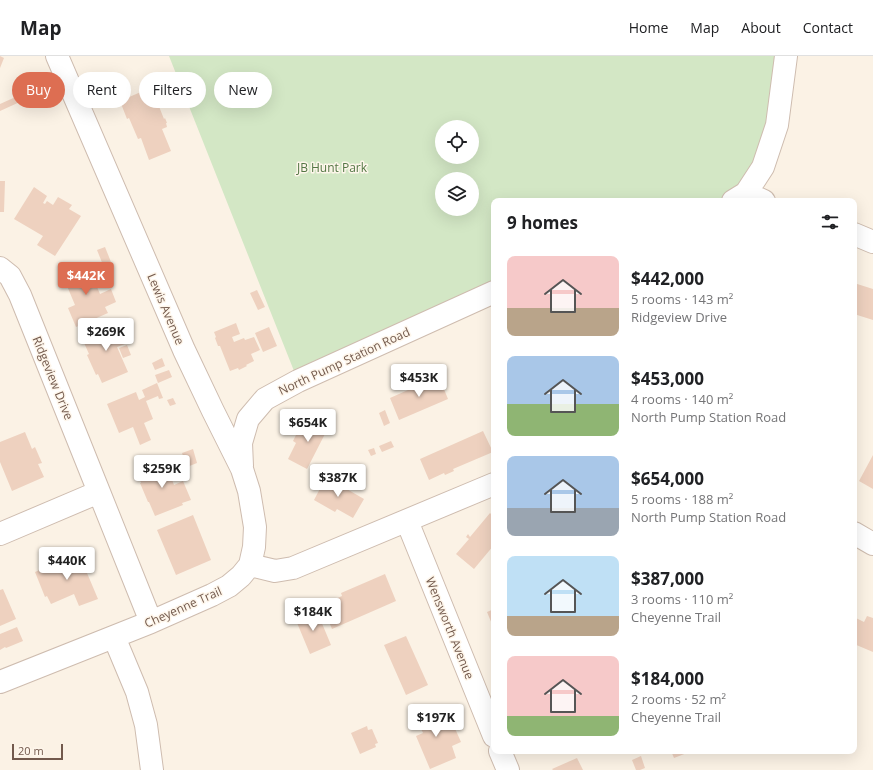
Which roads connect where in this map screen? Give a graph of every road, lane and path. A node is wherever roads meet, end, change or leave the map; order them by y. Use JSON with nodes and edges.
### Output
{"nodes":[{"id":1,"x":57,"y":56,"type":"edge"},
{"id":2,"x":786,"y":56,"type":"edge"},
{"id":3,"x":748,"y":198,"type":"edge"},
{"id":4,"x":857,"y":235,"type":"edge"},
{"id":5,"x":873,"y":242,"type":"edge"},
{"id":6,"x":0,"y":268,"type":"edge"},
{"id":7,"x":491,"y":293,"type":"edge"},
{"id":8,"x":242,"y":469,"type":"junction"},
{"id":9,"x":491,"y":485,"type":"edge"},
{"id":10,"x":98,"y":492,"type":"junction"},
{"id":11,"x":407,"y":521,"type":"junction"},
{"id":12,"x":0,"y":534,"type":"edge"},
{"id":13,"x":857,"y":535,"type":"edge"},
{"id":14,"x":873,"y":544,"type":"edge"},
{"id":15,"x":250,"y":565,"type":"junction"},
{"id":16,"x":151,"y":622,"type":"junction"},
{"id":17,"x":114,"y":637,"type":"junction"},
{"id":18,"x":0,"y":682,"type":"edge"},
{"id":19,"x":491,"y":729,"type":"edge"},
{"id":20,"x":501,"y":754,"type":"edge"},
{"id":21,"x":152,"y":770,"type":"edge"},
{"id":22,"x":508,"y":770,"type":"edge"}],
"edges":[{"from":1,"to":8,"type":"street","name":"Lewis Avenue"},
{"from":2,"to":3,"type":"street"},
{"from":4,"to":5,"type":"street"},
{"from":6,"to":10,"type":"street","name":"Ridgeview Drive"},
{"from":7,"to":8,"type":"street","name":"North Pump Station Road"},
{"from":8,"to":15,"type":"street","name":"Lewis Avenue"},
{"from":9,"to":11,"type":"street"},
{"from":10,"to":12,"type":"street"},
{"from":10,"to":16,"type":"street","name":"Ridgeview Drive"},
{"from":11,"to":15,"type":"street"},
{"from":11,"to":19,"type":"street","name":"Wensworth Avenue"},
{"from":13,"to":14,"type":"street"},
{"from":15,"to":16,"type":"street","name":"Cheyenne Trail"},
{"from":16,"to":17,"type":"street","name":"Cheyenne Trail"},
{"from":17,"to":18,"type":"street","name":"Cheyenne Trail"},
{"from":17,"to":21,"type":"street"},
{"from":20,"to":22,"type":"street"}]}
